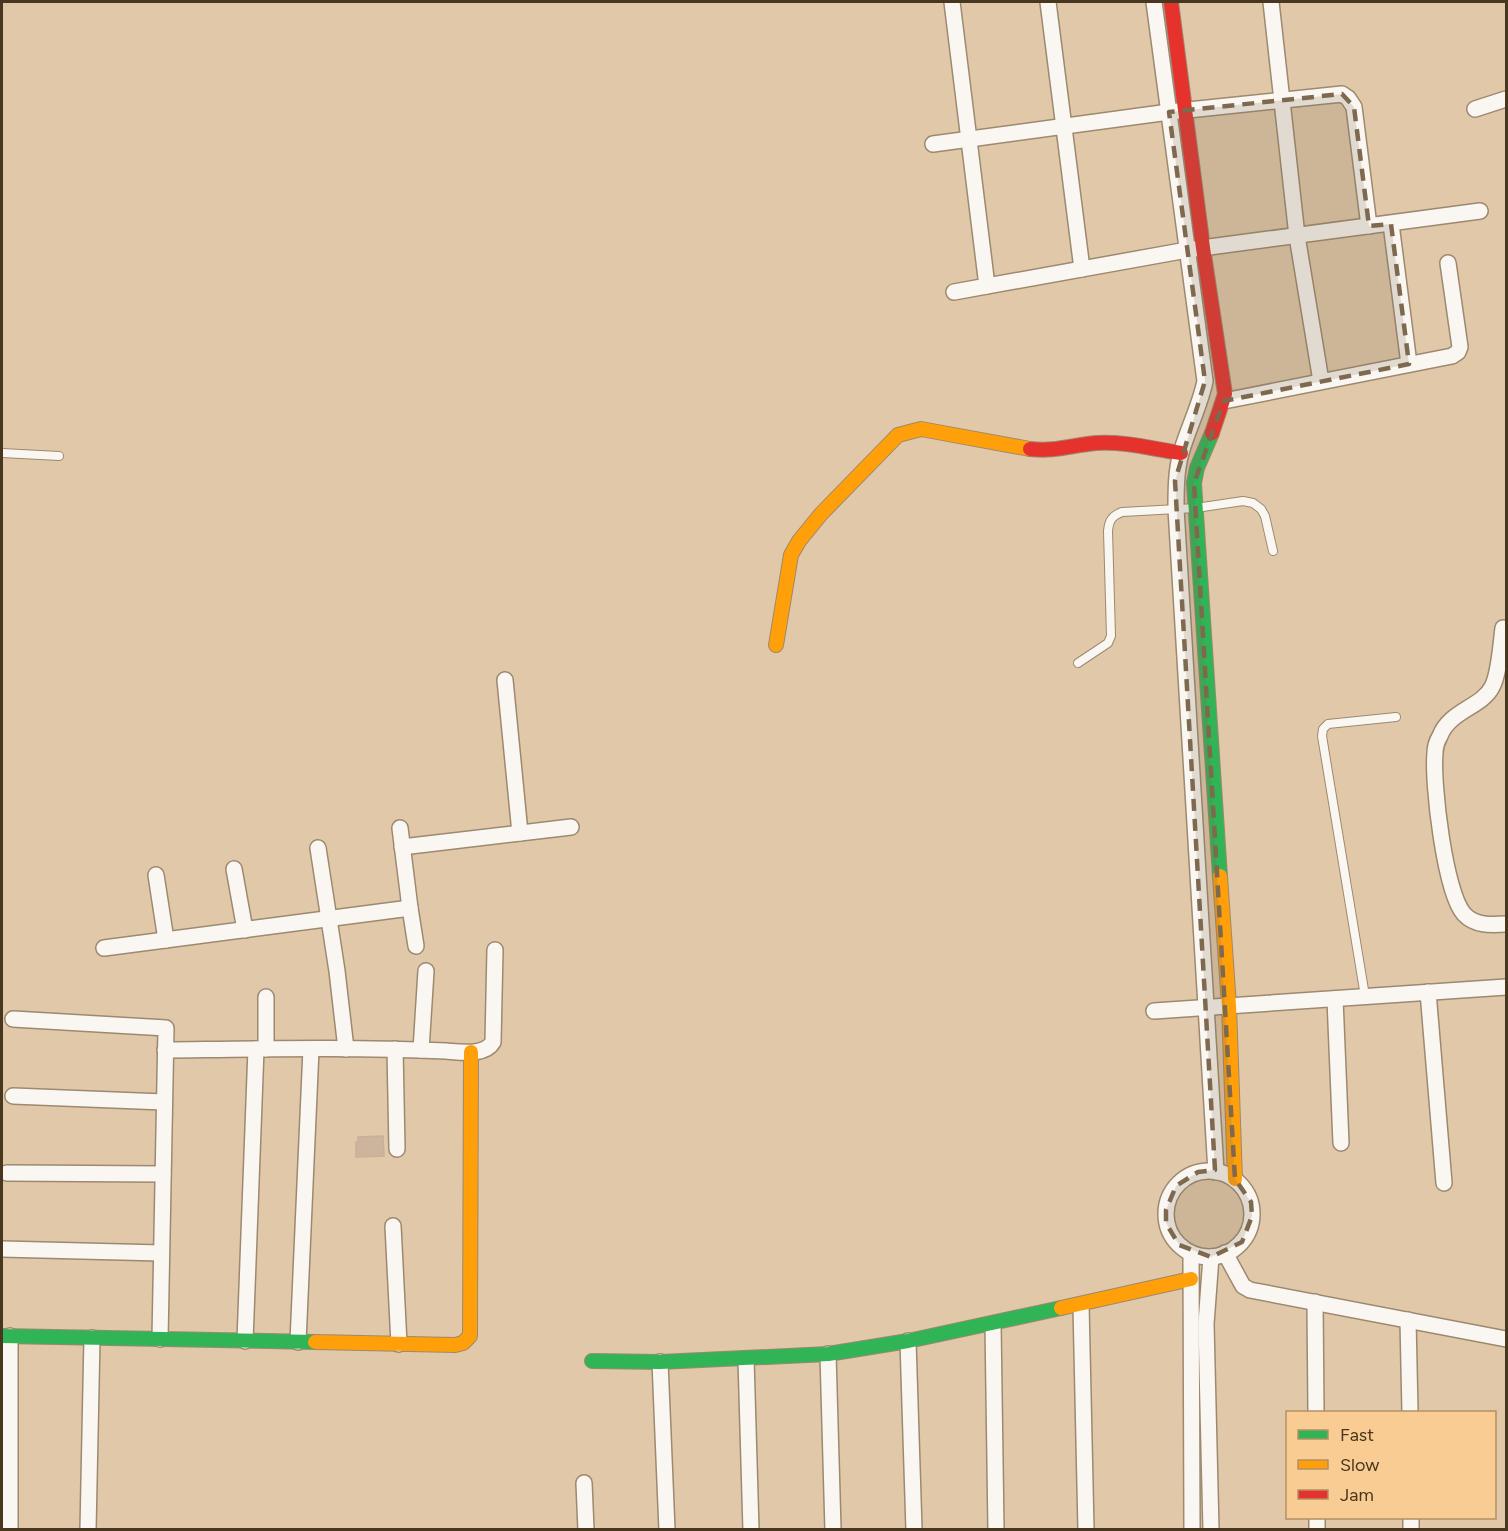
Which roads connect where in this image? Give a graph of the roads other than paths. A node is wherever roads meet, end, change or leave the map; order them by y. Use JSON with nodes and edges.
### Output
{"nodes":[{"id":1,"x":952,"y":2,"type":"edge"},
{"id":2,"x":1048,"y":2,"type":"edge"},
{"id":3,"x":1154,"y":2,"type":"edge"},
{"id":4,"x":1171,"y":2,"type":"edge"},
{"id":5,"x":1271,"y":2,"type":"edge"},
{"id":6,"x":1281,"y":99,"type":"junction"},
{"id":7,"x":1506,"y":99,"type":"edge"},
{"id":8,"x":1475,"y":109,"type":"dead end"},
{"id":9,"x":1185,"y":111,"type":"junction"},
{"id":10,"x":1169,"y":112,"type":"junction"},
{"id":11,"x":1065,"y":127,"type":"junction"},
{"id":12,"x":969,"y":139,"type":"junction"},
{"id":13,"x":933,"y":144,"type":"dead end"},
{"id":14,"x":1480,"y":211,"type":"dead end"},
{"id":15,"x":1391,"y":224,"type":"junction"},
{"id":16,"x":1369,"y":226,"type":"junction"},
{"id":17,"x":1297,"y":236,"type":"junction"},
{"id":18,"x":1195,"y":249,"type":"junction"},
{"id":19,"x":1448,"y":263,"type":"dead end"},
{"id":20,"x":1082,"y":268,"type":"junction"},
{"id":21,"x":987,"y":286,"type":"junction"},
{"id":22,"x":954,"y":292,"type":"dead end"},
{"id":23,"x":1409,"y":364,"type":"junction"},
{"id":24,"x":1321,"y":381,"type":"junction"},
{"id":25,"x":1224,"y":401,"type":"junction"},
{"id":26,"x":2,"y":453,"type":"edge"},
{"id":27,"x":1181,"y":453,"type":"junction"},
{"id":28,"x":59,"y":456,"type":"dead end"},
{"id":29,"x":1196,"y":508,"type":"junction"},
{"id":30,"x":1176,"y":509,"type":"junction"},
{"id":31,"x":1273,"y":551,"type":"dead end"},
{"id":32,"x":1503,"y":628,"type":"dead end"},
{"id":33,"x":776,"y":645,"type":"dead end"},
{"id":34,"x":1078,"y":663,"type":"dead end"},
{"id":35,"x":504,"y":680,"type":"dead end"},
{"id":36,"x":1396,"y":717,"type":"dead end"},
{"id":37,"x":571,"y":827,"type":"dead end"},
{"id":38,"x":400,"y":828,"type":"dead end"},
{"id":39,"x":520,"y":833,"type":"junction"},
{"id":40,"x":402,"y":847,"type":"junction"},
{"id":41,"x":318,"y":848,"type":"dead end"},
{"id":42,"x":234,"y":869,"type":"dead end"},
{"id":43,"x":156,"y":875,"type":"dead end"},
{"id":44,"x":410,"y":908,"type":"junction"},
{"id":45,"x":1506,"y":924,"type":"edge"},
{"id":46,"x":245,"y":930,"type":"junction"},
{"id":47,"x":166,"y":940,"type":"junction"},
{"id":48,"x":416,"y":945,"type":"dead end"},
{"id":49,"x":104,"y":948,"type":"dead end"},
{"id":50,"x":495,"y":950,"type":"dead end"},
{"id":51,"x":426,"y":971,"type":"dead end"},
{"id":52,"x":1506,"y":987,"type":"edge"},
{"id":53,"x":1428,"y":992,"type":"junction"},
{"id":54,"x":1365,"y":996,"type":"junction"},
{"id":55,"x":266,"y":997,"type":"dead end"},
{"id":56,"x":1335,"y":999,"type":"junction"},
{"id":57,"x":1228,"y":1006,"type":"junction"},
{"id":58,"x":1206,"y":1007,"type":"junction"},
{"id":59,"x":1154,"y":1011,"type":"dead end"},
{"id":60,"x":13,"y":1019,"type":"dead end"},
{"id":61,"x":261,"y":1049,"type":"junction"},
{"id":62,"x":311,"y":1049,"type":"junction"},
{"id":63,"x":346,"y":1049,"type":"junction"},
{"id":64,"x":395,"y":1049,"type":"junction"},
{"id":65,"x":165,"y":1050,"type":"junction"},
{"id":66,"x":421,"y":1050,"type":"junction"},
{"id":67,"x":471,"y":1052,"type":"junction"},
{"id":68,"x":13,"y":1096,"type":"dead end"},
{"id":69,"x":164,"y":1102,"type":"junction"},
{"id":70,"x":1341,"y":1143,"type":"dead end"},
{"id":71,"x":397,"y":1149,"type":"dead end"},
{"id":72,"x":1215,"y":1172,"type":"junction"},
{"id":73,"x":7,"y":1173,"type":"dead end"},
{"id":74,"x":163,"y":1174,"type":"junction"},
{"id":75,"x":1235,"y":1179,"type":"junction"},
{"id":76,"x":1444,"y":1183,"type":"dead end"},
{"id":77,"x":393,"y":1226,"type":"dead end"},
{"id":78,"x":2,"y":1249,"type":"edge"},
{"id":79,"x":161,"y":1252,"type":"junction"},
{"id":80,"x":1191,"y":1253,"type":"junction"},
{"id":81,"x":1218,"y":1255,"type":"junction"},
{"id":82,"x":1191,"y":1279,"type":"junction"},
{"id":83,"x":1315,"y":1302,"type":"junction"},
{"id":84,"x":1081,"y":1305,"type":"junction"},
{"id":85,"x":1408,"y":1320,"type":"junction"},
{"id":86,"x":993,"y":1324,"type":"junction"},
{"id":87,"x":6,"y":1336,"type":"edge"},
{"id":88,"x":92,"y":1338,"type":"junction"},
{"id":89,"x":160,"y":1339,"type":"junction"},
{"id":90,"x":1506,"y":1339,"type":"edge"},
{"id":91,"x":245,"y":1341,"type":"junction"},
{"id":92,"x":908,"y":1341,"type":"junction"},
{"id":93,"x":298,"y":1342,"type":"junction"},
{"id":94,"x":399,"y":1344,"type":"junction"},
{"id":95,"x":828,"y":1354,"type":"junction"},
{"id":96,"x":746,"y":1359,"type":"junction"},
{"id":97,"x":592,"y":1361,"type":"dead end"},
{"id":98,"x":660,"y":1362,"type":"junction"},
{"id":99,"x":1316,"y":1411,"type":"edge"},
{"id":100,"x":1410,"y":1411,"type":"edge"},
{"id":101,"x":584,"y":1483,"type":"dead end"},
{"id":102,"x":10,"y":1530,"type":"edge"},
{"id":103,"x":88,"y":1530,"type":"edge"},
{"id":104,"x":586,"y":1530,"type":"edge"},
{"id":105,"x":667,"y":1530,"type":"edge"},
{"id":106,"x":751,"y":1530,"type":"edge"},
{"id":107,"x":833,"y":1530,"type":"edge"},
{"id":108,"x":914,"y":1530,"type":"edge"},
{"id":109,"x":996,"y":1530,"type":"edge"},
{"id":110,"x":1086,"y":1530,"type":"edge"},
{"id":111,"x":1192,"y":1530,"type":"edge"},
{"id":112,"x":1211,"y":1530,"type":"edge"}],
"edges":[{"from":1,"to":12,"type":"street"},
{"from":2,"to":11,"type":"street"},
{"from":3,"to":10,"type":"street"},
{"from":4,"to":9,"type":"street"},
{"from":5,"to":6,"type":"street"},
{"from":6,"to":9,"type":"street"},
{"from":6,"to":16,"type":"street"},
{"from":6,"to":17,"type":"street"},
{"from":7,"to":8,"type":"street"},
{"from":9,"to":10,"type":"street"},
{"from":9,"to":18,"type":"street"},
{"from":10,"to":11,"type":"street"},
{"from":10,"to":18,"type":"street"},
{"from":11,"to":12,"type":"street"},
{"from":11,"to":20,"type":"street"},
{"from":12,"to":13,"type":"street"},
{"from":12,"to":21,"type":"street"},
{"from":14,"to":15,"type":"street"},
{"from":15,"to":16,"type":"street"},
{"from":15,"to":23,"type":"street"},
{"from":16,"to":17,"type":"street"},
{"from":17,"to":18,"type":"street"},
{"from":17,"to":24,"type":"street"},
{"from":18,"to":20,"type":"street"},
{"from":18,"to":25,"type":"street"},
{"from":18,"to":27,"type":"street"},
{"from":19,"to":23,"type":"street"},
{"from":20,"to":21,"type":"street"},
{"from":21,"to":22,"type":"street"},
{"from":23,"to":24,"type":"street"},
{"from":24,"to":25,"type":"street"},
{"from":25,"to":29,"type":"street"},
{"from":26,"to":28,"type":"lane"},
{"from":27,"to":30,"type":"street"},
{"from":27,"to":33,"type":"street"},
{"from":29,"to":30,"type":"lane"},
{"from":29,"to":31,"type":"lane"},
{"from":29,"to":57,"type":"street"},
{"from":30,"to":34,"type":"lane"},
{"from":30,"to":58,"type":"street"},
{"from":32,"to":45,"type":"street"},
{"from":35,"to":39,"type":"street"},
{"from":36,"to":54,"type":"lane"},
{"from":37,"to":39,"type":"street"},
{"from":38,"to":40,"type":"street"},
{"from":39,"to":40,"type":"street"},
{"from":40,"to":44,"type":"street"},
{"from":41,"to":63,"type":"street"},
{"from":42,"to":46,"type":"street"},
{"from":43,"to":47,"type":"street"},
{"from":44,"to":46,"type":"street"},
{"from":44,"to":48,"type":"street"},
{"from":46,"to":47,"type":"street"},
{"from":47,"to":49,"type":"street"},
{"from":50,"to":67,"type":"street"},
{"from":51,"to":66,"type":"street"},
{"from":52,"to":53,"type":"street"},
{"from":53,"to":54,"type":"street"},
{"from":53,"to":76,"type":"street"},
{"from":54,"to":56,"type":"street"},
{"from":55,"to":61,"type":"street"},
{"from":56,"to":57,"type":"street"},
{"from":56,"to":70,"type":"street"},
{"from":57,"to":58,"type":"street"},
{"from":57,"to":75,"type":"street"},
{"from":58,"to":59,"type":"street"},
{"from":58,"to":72,"type":"street"},
{"from":60,"to":65,"type":"street"},
{"from":61,"to":62,"type":"street"},
{"from":61,"to":65,"type":"street"},
{"from":61,"to":91,"type":"street"},
{"from":62,"to":63,"type":"street"},
{"from":62,"to":93,"type":"street"},
{"from":63,"to":64,"type":"street"},
{"from":64,"to":66,"type":"street"},
{"from":64,"to":71,"type":"street"},
{"from":65,"to":69,"type":"street"},
{"from":66,"to":67,"type":"street"},
{"from":67,"to":94,"type":"street"},
{"from":68,"to":69,"type":"street"},
{"from":69,"to":74,"type":"street"},
{"from":72,"to":75,"type":"street"},
{"from":72,"to":80,"type":"street"},
{"from":73,"to":74,"type":"street"},
{"from":74,"to":79,"type":"street"},
{"from":75,"to":81,"type":"street"},
{"from":77,"to":94,"type":"street"},
{"from":78,"to":79,"type":"street"},
{"from":79,"to":89,"type":"street"},
{"from":80,"to":81,"type":"street"},
{"from":80,"to":82,"type":"street"},
{"from":81,"to":83,"type":"street"},
{"from":81,"to":112,"type":"street"},
{"from":82,"to":84,"type":"street"},
{"from":82,"to":111,"type":"street"},
{"from":83,"to":85,"type":"street"},
{"from":83,"to":99,"type":"street"},
{"from":84,"to":86,"type":"street"},
{"from":84,"to":110,"type":"street"},
{"from":85,"to":90,"type":"street"},
{"from":85,"to":100,"type":"street"},
{"from":86,"to":92,"type":"street"},
{"from":86,"to":109,"type":"street"},
{"from":87,"to":88,"type":"street"},
{"from":87,"to":102,"type":"street"},
{"from":88,"to":89,"type":"street"},
{"from":88,"to":103,"type":"street"},
{"from":89,"to":91,"type":"street"},
{"from":91,"to":93,"type":"street"},
{"from":92,"to":95,"type":"street"},
{"from":92,"to":108,"type":"street"},
{"from":93,"to":94,"type":"street"},
{"from":95,"to":96,"type":"street"},
{"from":95,"to":107,"type":"street"},
{"from":96,"to":98,"type":"street"},
{"from":96,"to":106,"type":"street"},
{"from":97,"to":98,"type":"street"},
{"from":98,"to":105,"type":"street"},
{"from":101,"to":104,"type":"street"}]}
